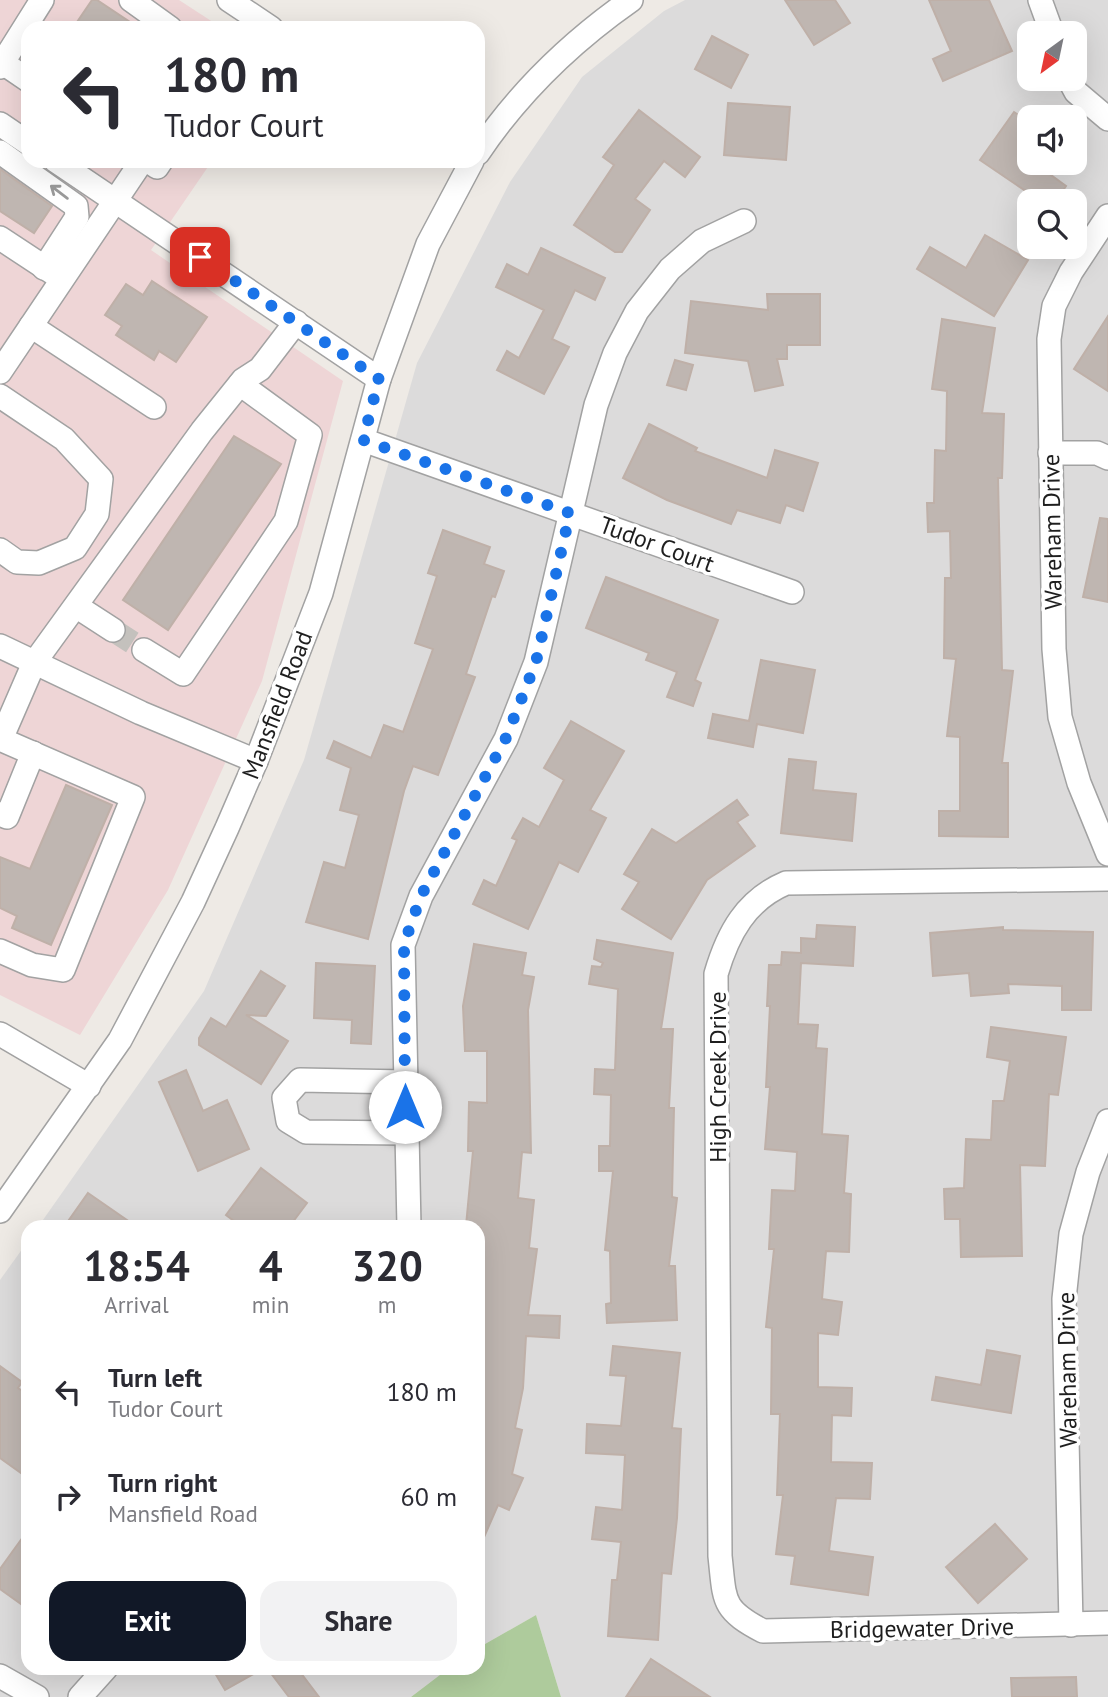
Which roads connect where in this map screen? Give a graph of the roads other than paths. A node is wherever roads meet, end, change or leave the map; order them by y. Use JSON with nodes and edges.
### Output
{"nodes":[{"id":1,"x":42,"y":0,"type":"edge"},
{"id":2,"x":131,"y":0,"type":"edge"},
{"id":3,"x":229,"y":0,"type":"edge"},
{"id":4,"x":631,"y":0,"type":"edge"},
{"id":5,"x":1040,"y":0,"type":"edge"},
{"id":6,"x":29,"y":21,"type":"edge"},
{"id":7,"x":160,"y":21,"type":"edge"},
{"id":8,"x":260,"y":21,"type":"edge"},
{"id":9,"x":1048,"y":21,"type":"edge"},
{"id":10,"x":21,"y":33,"type":"edge"},
{"id":11,"x":1,"y":65,"type":"edge"},
{"id":12,"x":21,"y":76,"type":"edge"},
{"id":13,"x":1075,"y":91,"type":"edge"},
{"id":14,"x":1108,"y":119,"type":"edge"},
{"id":15,"x":0,"y":124,"type":"edge"},
{"id":16,"x":21,"y":138,"type":"edge"},
{"id":17,"x":485,"y":142,"type":"edge"},
{"id":18,"x":0,"y":152,"type":"edge"},
{"id":19,"x":21,"y":167,"type":"edge"},
{"id":20,"x":23,"y":168,"type":"edge"},
{"id":21,"x":66,"y":168,"type":"edge"},
{"id":22,"x":137,"y":168,"type":"edge"},
{"id":23,"x":468,"y":168,"type":"edge"},
{"id":24,"x":114,"y":200,"type":"junction"},
{"id":25,"x":1108,"y":216,"type":"edge"},
{"id":26,"x":744,"y":221,"type":"dead end"},
{"id":27,"x":0,"y":238,"type":"edge"},
{"id":28,"x":53,"y":273,"type":"junction"},
{"id":29,"x":296,"y":322,"type":"junction"},
{"id":30,"x":30,"y":326,"type":"junction"},
{"id":31,"x":0,"y":372,"type":"edge"},
{"id":32,"x":379,"y":379,"type":"junction"},
{"id":33,"x":240,"y":384,"type":"junction"},
{"id":34,"x":0,"y":396,"type":"edge"},
{"id":35,"x":154,"y":407,"type":"dead end"},
{"id":36,"x":363,"y":440,"type":"junction"},
{"id":37,"x":1050,"y":453,"type":"junction"},
{"id":38,"x":1108,"y":457,"type":"edge"},
{"id":39,"x":570,"y":513,"type":"junction"},
{"id":40,"x":0,"y":550,"type":"edge"},
{"id":41,"x":792,"y":592,"type":"dead end"},
{"id":42,"x":76,"y":606,"type":"junction"},
{"id":43,"x":113,"y":630,"type":"tunnel mouth"},
{"id":44,"x":0,"y":646,"type":"edge"},
{"id":45,"x":144,"y":650,"type":"tunnel mouth"},
{"id":46,"x":34,"y":663,"type":"junction"},
{"id":47,"x":1,"y":739,"type":"edge"},
{"id":48,"x":33,"y":753,"type":"junction"},
{"id":49,"x":256,"y":761,"type":"junction"},
{"id":50,"x":0,"y":814,"type":"edge"},
{"id":51,"x":1108,"y":854,"type":"edge"},
{"id":52,"x":1108,"y":879,"type":"edge"},
{"id":53,"x":0,"y":951,"type":"edge"},
{"id":54,"x":0,"y":1034,"type":"edge"},
{"id":55,"x":405,"y":1082,"type":"junction"},
{"id":56,"x":89,"y":1086,"type":"junction"},
{"id":57,"x":1108,"y":1121,"type":"edge"},
{"id":58,"x":405,"y":1133,"type":"junction"},
{"id":59,"x":0,"y":1211,"type":"edge"},
{"id":60,"x":409,"y":1220,"type":"edge"},
{"id":61,"x":738,"y":1618,"type":"joint"},
{"id":62,"x":1108,"y":1623,"type":"edge"},
{"id":63,"x":1071,"y":1625,"type":"junction"},
{"id":64,"x":100,"y":1675,"type":"edge"},
{"id":65,"x":0,"y":1676,"type":"edge"},
{"id":66,"x":37,"y":1697,"type":"edge"},
{"id":67,"x":80,"y":1697,"type":"edge"}],
"edges":[{"from":1,"to":6,"type":"street"},
{"from":2,"to":7,"type":"street"},
{"from":3,"to":8,"type":"street"},
{"from":4,"to":17,"type":"street"},
{"from":5,"to":9,"type":"street"},
{"from":10,"to":11,"type":"street"},
{"from":11,"to":12,"type":"street"},
{"from":13,"to":14,"type":"street"},
{"from":15,"to":16,"type":"street"},
{"from":19,"to":18,"type":"street","one_way":true},
{"from":28,"to":20,"type":"street","one_way":true},
{"from":21,"to":24,"type":"street"},
{"from":22,"to":24,"type":"street"},
{"from":23,"to":32,"type":"street","name":"Mansfield Road"},
{"from":24,"to":28,"type":"street"},
{"from":24,"to":29,"type":"street"},
{"from":25,"to":37,"type":"street","name":"Wareham Drive"},
{"from":26,"to":39,"type":"street"},
{"from":27,"to":28,"type":"street"},
{"from":28,"to":30,"type":"street"},
{"from":29,"to":32,"type":"street"},
{"from":29,"to":33,"type":"street"},
{"from":30,"to":31,"type":"street"},
{"from":30,"to":35,"type":"street"},
{"from":32,"to":36,"type":"street","name":"Mansfield Road"},
{"from":33,"to":42,"type":"street"},
{"from":33,"to":45,"type":"street"},
{"from":34,"to":40,"type":"street"},
{"from":36,"to":39,"type":"street","name":"Tudor Court"},
{"from":36,"to":49,"type":"street","name":"Mansfield Road"},
{"from":37,"to":38,"type":"street"},
{"from":37,"to":51,"type":"street","name":"Wareham Drive"},
{"from":39,"to":41,"type":"street","name":"Tudor Court"},
{"from":39,"to":55,"type":"street"},
{"from":42,"to":43,"type":"street"},
{"from":42,"to":46,"type":"street"},
{"from":44,"to":46,"type":"street"},
{"from":46,"to":47,"type":"street"},
{"from":46,"to":49,"type":"street"},
{"from":47,"to":48,"type":"street"},
{"from":48,"to":50,"type":"street"},
{"from":48,"to":53,"type":"street"},
{"from":49,"to":56,"type":"street","name":"Mansfield Road"},
{"from":52,"to":61,"type":"street","name":"High Creek Drive"},
{"from":54,"to":56,"type":"street"},
{"from":55,"to":58,"type":"street"},
{"from":55,"to":58,"type":"street"},
{"from":56,"to":59,"type":"street","name":"Mansfield Road"},
{"from":57,"to":63,"type":"street","name":"Wareham Drive"},
{"from":58,"to":60,"type":"street"},
{"from":61,"to":63,"type":"street","name":"Bridgewater Drive"},
{"from":62,"to":63,"type":"street","name":"Bridgewater Drive"},
{"from":64,"to":67,"type":"street"},
{"from":65,"to":66,"type":"street"}]}
